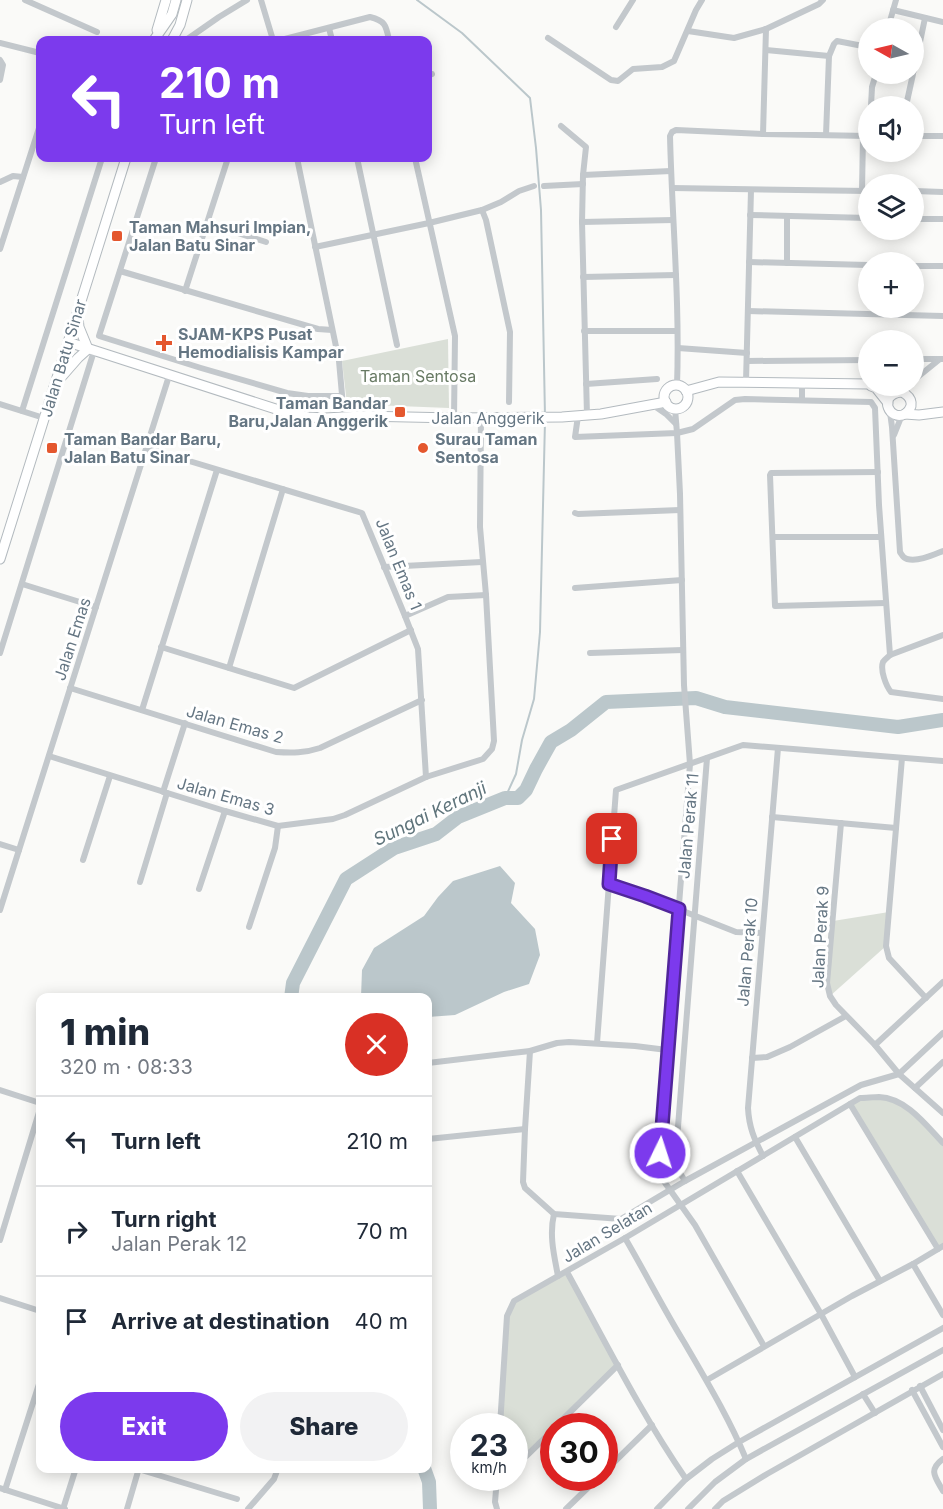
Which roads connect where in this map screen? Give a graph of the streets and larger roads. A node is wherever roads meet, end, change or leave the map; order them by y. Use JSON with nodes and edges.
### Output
{"nodes":[{"id":1,"x":25,"y":0,"type":"edge"},
{"id":2,"x":166,"y":0,"type":"edge"},
{"id":3,"x":176,"y":0,"type":"edge"},
{"id":4,"x":187,"y":0,"type":"edge"},
{"id":5,"x":247,"y":0,"type":"edge"},
{"id":6,"x":261,"y":0,"type":"edge"},
{"id":7,"x":633,"y":0,"type":"edge"},
{"id":8,"x":702,"y":0,"type":"edge"},
{"id":9,"x":824,"y":0,"type":"edge"},
{"id":10,"x":896,"y":0,"type":"edge"},
{"id":11,"x":893,"y":10,"type":"junction"},
{"id":12,"x":891,"y":18,"type":"edge"},
{"id":13,"x":925,"y":18,"type":"junction"},
{"id":14,"x":924,"y":22,"type":"edge"},
{"id":15,"x":943,"y":22,"type":"edge"},
{"id":16,"x":616,"y":27,"type":"dead end"},
{"id":17,"x":329,"y":28,"type":"junction"},
{"id":18,"x":766,"y":29,"type":"junction"},
{"id":19,"x":688,"y":31,"type":"junction"},
{"id":20,"x":97,"y":32,"type":"dead end"},
{"id":21,"x":154,"y":36,"type":"edge"},
{"id":22,"x":156,"y":36,"type":"edge"},
{"id":23,"x":174,"y":36,"type":"edge"},
{"id":24,"x":192,"y":36,"type":"edge"},
{"id":25,"x":272,"y":36,"type":"edge"},
{"id":26,"x":297,"y":36,"type":"edge"},
{"id":27,"x":331,"y":36,"type":"edge"},
{"id":28,"x":388,"y":36,"type":"edge"},
{"id":29,"x":548,"y":38,"type":"dead end"},
{"id":30,"x":0,"y":43,"type":"edge"},
{"id":31,"x":858,"y":45,"type":"edge"},
{"id":32,"x":766,"y":50,"type":"junction"},
{"id":33,"x":36,"y":52,"type":"edge"},
{"id":34,"x":829,"y":56,"type":"junction"},
{"id":35,"x":0,"y":60,"type":"edge"},
{"id":36,"x":0,"y":80,"type":"edge"},
{"id":37,"x":561,"y":126,"type":"dead end"},
{"id":38,"x":763,"y":134,"type":"junction"},
{"id":39,"x":826,"y":135,"type":"junction"},
{"id":40,"x":858,"y":136,"type":"edge"},
{"id":41,"x":924,"y":136,"type":"edge"},
{"id":42,"x":943,"y":136,"type":"edge"},
{"id":43,"x":36,"y":137,"type":"edge"},
{"id":44,"x":101,"y":162,"type":"edge"},
{"id":45,"x":125,"y":162,"type":"edge"},
{"id":46,"x":155,"y":162,"type":"edge"},
{"id":47,"x":227,"y":162,"type":"edge"},
{"id":48,"x":298,"y":162,"type":"edge"},
{"id":49,"x":358,"y":162,"type":"edge"},
{"id":50,"x":416,"y":162,"type":"edge"},
{"id":51,"x":671,"y":171,"type":"junction"},
{"id":52,"x":583,"y":175,"type":"junction"},
{"id":53,"x":23,"y":177,"type":"junction"},
{"id":54,"x":0,"y":182,"type":"edge"},
{"id":55,"x":583,"y":184,"type":"junction"},
{"id":56,"x":534,"y":186,"type":"dead end"},
{"id":57,"x":544,"y":186,"type":"dead end"},
{"id":58,"x":672,"y":188,"type":"junction"},
{"id":59,"x":751,"y":190,"type":"junction"},
{"id":60,"x":858,"y":191,"type":"edge"},
{"id":61,"x":924,"y":192,"type":"edge"},
{"id":62,"x":943,"y":192,"type":"edge"},
{"id":63,"x":482,"y":210,"type":"junction"},
{"id":64,"x":750,"y":215,"type":"junction"},
{"id":65,"x":787,"y":217,"type":"junction"},
{"id":66,"x":858,"y":218,"type":"edge"},
{"id":67,"x":924,"y":219,"type":"edge"},
{"id":68,"x":943,"y":219,"type":"edge"},
{"id":69,"x":674,"y":220,"type":"junction"},
{"id":70,"x":582,"y":222,"type":"junction"},
{"id":71,"x":207,"y":223,"type":"junction"},
{"id":72,"x":429,"y":223,"type":"junction"},
{"id":73,"x":373,"y":235,"type":"junction"},
{"id":74,"x":266,"y":242,"type":"dead end"},
{"id":75,"x":315,"y":247,"type":"junction"},
{"id":76,"x":0,"y":249,"type":"edge"},
{"id":77,"x":749,"y":261,"type":"junction"},
{"id":78,"x":787,"y":263,"type":"junction"},
{"id":79,"x":858,"y":265,"type":"edge"},
{"id":80,"x":924,"y":266,"type":"edge"},
{"id":81,"x":943,"y":266,"type":"edge"},
{"id":82,"x":120,"y":271,"type":"junction"},
{"id":83,"x":676,"y":275,"type":"junction"},
{"id":84,"x":584,"y":277,"type":"junction"},
{"id":85,"x":185,"y":291,"type":"junction"},
{"id":86,"x":78,"y":310,"type":"junction"},
{"id":87,"x":748,"y":311,"type":"junction"},
{"id":88,"x":943,"y":316,"type":"edge"},
{"id":89,"x":332,"y":330,"type":"junction"},
{"id":90,"x":584,"y":331,"type":"junction"},
{"id":91,"x":678,"y":331,"type":"junction"},
{"id":92,"x":68,"y":342,"type":"junction"},
{"id":93,"x":397,"y":345,"type":"dead end"},
{"id":94,"x":678,"y":348,"type":"junction"},
{"id":95,"x":91,"y":350,"type":"junction"},
{"id":96,"x":747,"y":352,"type":"junction"},
{"id":97,"x":924,"y":359,"type":"edge"},
{"id":98,"x":941,"y":359,"type":"edge"},
{"id":99,"x":858,"y":360,"type":"edge"},
{"id":100,"x":747,"y":361,"type":"junction"},
{"id":101,"x":201,"y":368,"type":"junction"},
{"id":102,"x":924,"y":372,"type":"edge"},
{"id":103,"x":169,"y":376,"type":"junction"},
{"id":104,"x":657,"y":379,"type":"dead end"},
{"id":105,"x":746,"y":382,"type":"junction"},
{"id":106,"x":802,"y":383,"type":"junction"},
{"id":107,"x":586,"y":384,"type":"junction"},
{"id":108,"x":858,"y":384,"type":"edge"},
{"id":109,"x":54,"y":385,"type":"junction"},
{"id":110,"x":196,"y":385,"type":"junction"},
{"id":111,"x":677,"y":386,"type":"junction"},
{"id":112,"x":686,"y":391,"type":"junction"},
{"id":113,"x":342,"y":396,"type":"junction"},
{"id":114,"x":881,"y":396,"type":"edge"},
{"id":115,"x":890,"y":396,"type":"edge"},
{"id":116,"x":909,"y":396,"type":"edge"},
{"id":117,"x":802,"y":400,"type":"junction"},
{"id":118,"x":509,"y":402,"type":"dead end"},
{"id":119,"x":666,"y":402,"type":"junction"},
{"id":120,"x":0,"y":404,"type":"edge"},
{"id":121,"x":911,"y":404,"type":"junction"},
{"id":122,"x":653,"y":405,"type":"junction"},
{"id":123,"x":888,"y":406,"type":"junction"},
{"id":124,"x":675,"y":409,"type":"junction"},
{"id":125,"x":22,"y":411,"type":"junction"},
{"id":126,"x":939,"y":412,"type":"edge"},
{"id":127,"x":904,"y":414,"type":"junction"},
{"id":128,"x":582,"y":416,"type":"junction"},
{"id":129,"x":344,"y":417,"type":"junction"},
{"id":130,"x":44,"y":418,"type":"junction"},
{"id":131,"x":454,"y":418,"type":"junction"},
{"id":132,"x":481,"y":418,"type":"junction"},
{"id":133,"x":676,"y":424,"type":"junction"},
{"id":134,"x":677,"y":433,"type":"junction"},
{"id":135,"x":893,"y":439,"type":"junction"},
{"id":136,"x":146,"y":448,"type":"junction"},
{"id":137,"x":217,"y":470,"type":"junction"},
{"id":138,"x":878,"y":472,"type":"junction"},
{"id":139,"x":283,"y":489,"type":"junction"},
{"id":140,"x":680,"y":510,"type":"junction"},
{"id":141,"x":575,"y":513,"type":"dead end"},
{"id":142,"x":773,"y":537,"type":"junction"},
{"id":143,"x":881,"y":537,"type":"junction"},
{"id":144,"x":943,"y":551,"type":"edge"},
{"id":145,"x":0,"y":559,"type":"edge"},
{"id":146,"x":482,"y":562,"type":"junction"},
{"id":147,"x":384,"y":567,"type":"junction"},
{"id":148,"x":682,"y":580,"type":"junction"},
{"id":149,"x":22,"y":584,"type":"junction"},
{"id":150,"x":575,"y":588,"type":"dead end"},
{"id":151,"x":486,"y":595,"type":"junction"},
{"id":152,"x":886,"y":603,"type":"junction"},
{"id":153,"x":96,"y":607,"type":"junction"},
{"id":154,"x":405,"y":616,"type":"junction"},
{"id":155,"x":411,"y":630,"type":"junction"},
{"id":156,"x":943,"y":635,"type":"edge"},
{"id":157,"x":161,"y":647,"type":"junction"},
{"id":158,"x":683,"y":650,"type":"junction"},
{"id":159,"x":0,"y":653,"type":"edge"},
{"id":160,"x":590,"y":653,"type":"dead end"},
{"id":161,"x":890,"y":655,"type":"junction"},
{"id":162,"x":229,"y":668,"type":"junction"},
{"id":163,"x":70,"y":688,"type":"junction"},
{"id":164,"x":943,"y":699,"type":"edge"},
{"id":165,"x":422,"y":700,"type":"junction"},
{"id":166,"x":142,"y":710,"type":"junction"},
{"id":167,"x":185,"y":723,"type":"junction"},
{"id":168,"x":778,"y":748,"type":"junction"},
{"id":169,"x":49,"y":756,"type":"junction"},
{"id":170,"x":707,"y":758,"type":"junction"},
{"id":171,"x":902,"y":758,"type":"junction"},
{"id":172,"x":943,"y":761,"type":"edge"},
{"id":173,"x":690,"y":764,"type":"junction"},
{"id":174,"x":110,"y":776,"type":"junction"},
{"id":175,"x":426,"y":777,"type":"junction"},
{"id":176,"x":165,"y":793,"type":"junction"},
{"id":177,"x":225,"y":811,"type":"junction"},
{"id":178,"x":772,"y":817,"type":"junction"},
{"id":179,"x":841,"y":823,"type":"junction"},
{"id":180,"x":278,"y":826,"type":"junction"},
{"id":181,"x":896,"y":828,"type":"junction"},
{"id":182,"x":0,"y":844,"type":"edge"},
{"id":183,"x":19,"y":850,"type":"junction"},
{"id":184,"x":83,"y":860,"type":"dead end"},
{"id":185,"x":140,"y":882,"type":"dead end"},
{"id":186,"x":609,"y":884,"type":"junction"},
{"id":187,"x":199,"y":889,"type":"dead end"},
{"id":188,"x":679,"y":909,"type":"junction"},
{"id":189,"x":0,"y":910,"type":"edge"},
{"id":190,"x":694,"y":916,"type":"junction"},
{"id":191,"x":249,"y":927,"type":"dead end"},
{"id":192,"x":762,"y":933,"type":"junction"},
{"id":193,"x":943,"y":982,"type":"edge"},
{"id":194,"x":926,"y":998,"type":"junction"},
{"id":195,"x":846,"y":1016,"type":"junction"},
{"id":196,"x":943,"y":1033,"type":"edge"},
{"id":197,"x":597,"y":1043,"type":"junction"},
{"id":198,"x":875,"y":1045,"type":"junction"},
{"id":199,"x":667,"y":1050,"type":"junction"},
{"id":200,"x":530,"y":1052,"type":"junction"},
{"id":201,"x":752,"y":1058,"type":"junction"},
{"id":202,"x":943,"y":1062,"type":"edge"},
{"id":203,"x":432,"y":1063,"type":"edge"},
{"id":204,"x":899,"y":1074,"type":"junction"},
{"id":205,"x":915,"y":1088,"type":"junction"},
{"id":206,"x":0,"y":1090,"type":"edge"},
{"id":207,"x":36,"y":1102,"type":"edge"},
{"id":208,"x":850,"y":1104,"type":"junction"},
{"id":209,"x":942,"y":1111,"type":"edge"},
{"id":210,"x":36,"y":1122,"type":"edge"},
{"id":211,"x":525,"y":1129,"type":"junction"},
{"id":212,"x":795,"y":1137,"type":"junction"},
{"id":213,"x":432,"y":1139,"type":"edge"},
{"id":214,"x":755,"y":1142,"type":"junction"},
{"id":215,"x":943,"y":1143,"type":"edge"},
{"id":216,"x":763,"y":1155,"type":"junction"},
{"id":217,"x":737,"y":1171,"type":"junction"},
{"id":218,"x":685,"y":1181,"type":"junction"},
{"id":219,"x":669,"y":1191,"type":"junction"},
{"id":220,"x":680,"y":1205,"type":"junction"},
{"id":221,"x":554,"y":1214,"type":"junction"},
{"id":222,"x":1,"y":1235,"type":"edge"},
{"id":223,"x":626,"y":1238,"type":"junction"},
{"id":224,"x":940,"y":1247,"type":"edge"},
{"id":225,"x":913,"y":1264,"type":"junction"},
{"id":226,"x":567,"y":1272,"type":"junction"},
{"id":227,"x":558,"y":1276,"type":"junction"},
{"id":228,"x":880,"y":1281,"type":"junction"},
{"id":229,"x":0,"y":1298,"type":"edge"},
{"id":230,"x":36,"y":1310,"type":"edge"},
{"id":231,"x":821,"y":1314,"type":"junction"},
{"id":232,"x":943,"y":1314,"type":"edge"},
{"id":233,"x":943,"y":1328,"type":"edge"},
{"id":234,"x":764,"y":1346,"type":"junction"},
{"id":235,"x":943,"y":1350,"type":"edge"},
{"id":236,"x":618,"y":1365,"type":"junction"},
{"id":237,"x":943,"y":1374,"type":"edge"},
{"id":238,"x":855,"y":1377,"type":"junction"},
{"id":239,"x":707,"y":1380,"type":"junction"},
{"id":240,"x":920,"y":1386,"type":"junction"},
{"id":241,"x":912,"y":1390,"type":"junction"},
{"id":242,"x":36,"y":1392,"type":"edge"},
{"id":243,"x":863,"y":1394,"type":"junction"},
{"id":244,"x":501,"y":1413,"type":"edge"},
{"id":245,"x":570,"y":1413,"type":"edge"},
{"id":246,"x":874,"y":1413,"type":"junction"},
{"id":247,"x":652,"y":1425,"type":"junction"},
{"id":248,"x":943,"y":1430,"type":"edge"},
{"id":249,"x":739,"y":1442,"type":"junction"},
{"id":250,"x":540,"y":1443,"type":"edge"},
{"id":251,"x":943,"y":1447,"type":"edge"},
{"id":252,"x":528,"y":1454,"type":"edge"},
{"id":253,"x":618,"y":1458,"type":"edge"},
{"id":254,"x":746,"y":1459,"type":"junction"},
{"id":255,"x":943,"y":1459,"type":"edge"},
{"id":256,"x":75,"y":1473,"type":"edge"},
{"id":257,"x":138,"y":1473,"type":"edge"},
{"id":258,"x":153,"y":1473,"type":"edge"},
{"id":259,"x":276,"y":1473,"type":"edge"},
{"id":260,"x":686,"y":1479,"type":"junction"},
{"id":261,"x":2,"y":1489,"type":"edge"},
{"id":262,"x":496,"y":1491,"type":"edge"},
{"id":263,"x":585,"y":1491,"type":"edge"},
{"id":264,"x":943,"y":1491,"type":"edge"},
{"id":265,"x":237,"y":1498,"type":"dead end"},
{"id":266,"x":36,"y":1500,"type":"junction"},
{"id":267,"x":33,"y":1509,"type":"edge"},
{"id":268,"x":64,"y":1509,"type":"edge"},
{"id":269,"x":127,"y":1509,"type":"edge"},
{"id":270,"x":248,"y":1509,"type":"edge"},
{"id":271,"x":497,"y":1509,"type":"edge"},
{"id":272,"x":566,"y":1509,"type":"edge"},
{"id":273,"x":657,"y":1509,"type":"edge"},
{"id":274,"x":688,"y":1509,"type":"edge"},
{"id":275,"x":715,"y":1509,"type":"edge"}],
"edges":[{"from":1,"to":20,"type":"street"},
{"from":2,"to":21,"type":"street"},
{"from":3,"to":22,"type":"street"},
{"from":4,"to":23,"type":"street"},
{"from":5,"to":24,"type":"street"},
{"from":6,"to":25,"type":"street"},
{"from":7,"to":16,"type":"street"},
{"from":8,"to":19,"type":"street"},
{"from":9,"to":18,"type":"street"},
{"from":10,"to":11,"type":"street"},
{"from":11,"to":12,"type":"street"},
{"from":11,"to":13,"type":"street"},
{"from":13,"to":14,"type":"street"},
{"from":13,"to":15,"type":"street"},
{"from":17,"to":26,"type":"street"},
{"from":17,"to":27,"type":"street"},
{"from":17,"to":28,"type":"street"},
{"from":18,"to":19,"type":"street"},
{"from":18,"to":32,"type":"street"},
{"from":19,"to":29,"type":"street"},
{"from":30,"to":33,"type":"street"},
{"from":31,"to":34,"type":"street"},
{"from":32,"to":34,"type":"street"},
{"from":32,"to":38,"type":"street"},
{"from":34,"to":39,"type":"street"},
{"from":35,"to":36,"type":"street"},
{"from":37,"to":52,"type":"street"},
{"from":38,"to":39,"type":"street"},
{"from":38,"to":51,"type":"street"},
{"from":39,"to":40,"type":"street"},
{"from":41,"to":42,"type":"street"},
{"from":43,"to":53,"type":"street"},
{"from":44,"to":125,"type":"street"},
{"from":45,"to":86,"type":"street","name":"Jalan Batu Sinar"},
{"from":46,"to":82,"type":"street"},
{"from":47,"to":71,"type":"street"},
{"from":48,"to":75,"type":"street"},
{"from":49,"to":73,"type":"street"},
{"from":50,"to":72,"type":"street"},
{"from":51,"to":52,"type":"street"},
{"from":51,"to":58,"type":"street"},
{"from":52,"to":55,"type":"street"},
{"from":53,"to":54,"type":"street"},
{"from":53,"to":76,"type":"street"},
{"from":55,"to":57,"type":"street"},
{"from":55,"to":70,"type":"street"},
{"from":56,"to":63,"type":"street"},
{"from":58,"to":59,"type":"street"},
{"from":58,"to":69,"type":"street"},
{"from":59,"to":60,"type":"street"},
{"from":59,"to":64,"type":"street"},
{"from":61,"to":62,"type":"street"},
{"from":63,"to":72,"type":"street"},
{"from":63,"to":118,"type":"street"},
{"from":64,"to":65,"type":"street"},
{"from":64,"to":77,"type":"street"},
{"from":65,"to":66,"type":"street"},
{"from":65,"to":78,"type":"street"},
{"from":67,"to":68,"type":"street"},
{"from":69,"to":70,"type":"street"},
{"from":69,"to":83,"type":"street"},
{"from":70,"to":84,"type":"street"},
{"from":71,"to":74,"type":"street"},
{"from":71,"to":85,"type":"street"},
{"from":72,"to":73,"type":"street"},
{"from":72,"to":131,"type":"street"},
{"from":73,"to":75,"type":"street"},
{"from":73,"to":93,"type":"street"},
{"from":75,"to":89,"type":"street"},
{"from":77,"to":78,"type":"street"},
{"from":77,"to":87,"type":"street"},
{"from":78,"to":79,"type":"street"},
{"from":80,"to":81,"type":"street"},
{"from":82,"to":85,"type":"street"},
{"from":82,"to":101,"type":"street"},
{"from":83,"to":84,"type":"street"},
{"from":83,"to":91,"type":"street"},
{"from":84,"to":90,"type":"street"},
{"from":85,"to":89,"type":"street"},
{"from":86,"to":92,"type":"street","name":"Jalan Batu Sinar"},
{"from":86,"to":95,"type":"street"},
{"from":87,"to":88,"type":"street"},
{"from":87,"to":96,"type":"street"},
{"from":89,"to":113,"type":"street"},
{"from":90,"to":91,"type":"street"},
{"from":90,"to":107,"type":"street"},
{"from":91,"to":94,"type":"street"},
{"from":92,"to":95,"type":"street","name":"Jalan Anggerik"},
{"from":92,"to":109,"type":"street","name":"Jalan Batu Sinar"},
{"from":94,"to":96,"type":"street"},
{"from":94,"to":111,"type":"street"},
{"from":95,"to":103,"type":"street","name":"Jalan Anggerik"},
{"from":95,"to":109,"type":"street"},
{"from":95,"to":149,"type":"street"},
{"from":96,"to":100,"type":"street"},
{"from":97,"to":98,"type":"street"},
{"from":98,"to":102,"type":"street"},
{"from":99,"to":100,"type":"street"},
{"from":100,"to":105,"type":"street"},
{"from":101,"to":110,"type":"street"},
{"from":101,"to":113,"type":"street"},
{"from":103,"to":110,"type":"street","name":"Jalan Anggerik"},
{"from":103,"to":136,"type":"street","name":"Jalan Emas"},
{"from":104,"to":107,"type":"street"},
{"from":105,"to":106,"type":"street"},
{"from":105,"to":112,"type":"street"},
{"from":106,"to":108,"type":"street"},
{"from":106,"to":117,"type":"street"},
{"from":107,"to":128,"type":"street"},
{"from":109,"to":130,"type":"street","name":"Jalan Batu Sinar"},
{"from":110,"to":129,"type":"street","name":"Jalan Anggerik"},
{"from":111,"to":112,"type":"street"},
{"from":111,"to":119,"type":"street"},
{"from":112,"to":124,"type":"street"},
{"from":113,"to":129,"type":"street"},
{"from":114,"to":123,"type":"street"},
{"from":115,"to":123,"type":"street"},
{"from":116,"to":121,"type":"street"},
{"from":117,"to":134,"type":"street"},
{"from":117,"to":138,"type":"street"},
{"from":119,"to":122,"type":"street","name":"Jalan Anggerik"},
{"from":119,"to":124,"type":"street"},
{"from":120,"to":125,"type":"street"},
{"from":121,"to":126,"type":"street"},
{"from":121,"to":127,"type":"street"},
{"from":122,"to":128,"type":"street","name":"Jalan Anggerik"},
{"from":122,"to":133,"type":"street"},
{"from":123,"to":127,"type":"street"},
{"from":123,"to":135,"type":"street"},
{"from":124,"to":133,"type":"street","name":"Jalan Perak 11"},
{"from":125,"to":130,"type":"street"},
{"from":126,"to":127,"type":"street"},
{"from":127,"to":135,"type":"street"},
{"from":128,"to":132,"type":"street","name":"Jalan Anggerik"},
{"from":128,"to":134,"type":"street"},
{"from":129,"to":131,"type":"street","name":"Jalan Anggerik"},
{"from":130,"to":145,"type":"street","name":"Jalan Batu Sinar"},
{"from":131,"to":132,"type":"street","name":"Jalan Anggerik"},
{"from":132,"to":146,"type":"street"},
{"from":133,"to":134,"type":"street","name":"Jalan Perak 11"},
{"from":134,"to":140,"type":"street","name":"Jalan Perak 11"},
{"from":135,"to":144,"type":"street"},
{"from":136,"to":137,"type":"street","name":"Jalan Emas 1"},
{"from":136,"to":153,"type":"street","name":"Jalan Emas"},
{"from":137,"to":139,"type":"street","name":"Jalan Emas 1"},
{"from":137,"to":157,"type":"street"},
{"from":138,"to":142,"type":"street"},
{"from":138,"to":143,"type":"street"},
{"from":139,"to":147,"type":"street","name":"Jalan Emas 1"},
{"from":139,"to":162,"type":"street"},
{"from":140,"to":141,"type":"street"},
{"from":140,"to":148,"type":"street","name":"Jalan Perak 11"},
{"from":142,"to":143,"type":"street"},
{"from":142,"to":152,"type":"street"},
{"from":143,"to":152,"type":"street"},
{"from":146,"to":147,"type":"street"},
{"from":146,"to":151,"type":"street"},
{"from":147,"to":154,"type":"street","name":"Jalan Emas 1"},
{"from":148,"to":150,"type":"street"},
{"from":148,"to":158,"type":"street","name":"Jalan Perak 11"},
{"from":149,"to":153,"type":"street"},
{"from":149,"to":159,"type":"street"},
{"from":151,"to":154,"type":"street"},
{"from":151,"to":175,"type":"street","name":"Jalan Emas 3"},
{"from":152,"to":161,"type":"street"},
{"from":153,"to":163,"type":"street","name":"Jalan Emas"},
{"from":154,"to":155,"type":"street","name":"Jalan Emas 1"},
{"from":155,"to":162,"type":"street"},
{"from":155,"to":165,"type":"street","name":"Jalan Emas 1"},
{"from":156,"to":161,"type":"street"},
{"from":157,"to":162,"type":"street"},
{"from":157,"to":166,"type":"street"},
{"from":158,"to":160,"type":"street"},
{"from":158,"to":173,"type":"street","name":"Jalan Perak 11"},
{"from":161,"to":164,"type":"street"},
{"from":163,"to":166,"type":"street","name":"Jalan Emas 2"},
{"from":163,"to":169,"type":"street","name":"Jalan Emas"},
{"from":165,"to":167,"type":"street","name":"Jalan Emas 2"},
{"from":165,"to":175,"type":"street","name":"Jalan Emas 1"},
{"from":166,"to":167,"type":"street","name":"Jalan Emas 2"},
{"from":167,"to":176,"type":"street"},
{"from":168,"to":170,"type":"street"},
{"from":168,"to":171,"type":"street"},
{"from":168,"to":178,"type":"street","name":"Jalan Perak 10"},
{"from":169,"to":174,"type":"street","name":"Jalan Emas 3"},
{"from":169,"to":183,"type":"street","name":"Jalan Emas"},
{"from":170,"to":173,"type":"street"},
{"from":170,"to":190,"type":"street","name":"Jalan Perak 11"},
{"from":171,"to":172,"type":"street"},
{"from":171,"to":181,"type":"street"},
{"from":173,"to":186,"type":"street"},
{"from":173,"to":188,"type":"street","name":"Jalan Perak 11"},
{"from":174,"to":176,"type":"street","name":"Jalan Emas 3"},
{"from":174,"to":184,"type":"street"},
{"from":175,"to":180,"type":"street","name":"Jalan Emas 3"},
{"from":176,"to":177,"type":"street","name":"Jalan Emas 3"},
{"from":176,"to":185,"type":"street"},
{"from":177,"to":180,"type":"street","name":"Jalan Emas 3"},
{"from":177,"to":187,"type":"street"},
{"from":178,"to":179,"type":"street"},
{"from":178,"to":192,"type":"street","name":"Jalan Perak 10"},
{"from":179,"to":181,"type":"street"},
{"from":179,"to":195,"type":"street","name":"Jalan Perak 9"},
{"from":180,"to":191,"type":"street"},
{"from":181,"to":194,"type":"street"},
{"from":182,"to":183,"type":"street"},
{"from":183,"to":189,"type":"street","name":"Jalan Emas"},
{"from":186,"to":188,"type":"street"},
{"from":186,"to":197,"type":"street"},
{"from":188,"to":190,"type":"street"},
{"from":188,"to":199,"type":"street","name":"Jalan Perak 11"},
{"from":190,"to":192,"type":"street"},
{"from":190,"to":218,"type":"street","name":"Jalan Perak 11"},
{"from":192,"to":201,"type":"street","name":"Jalan Perak 10"},
{"from":193,"to":194,"type":"street"},
{"from":194,"to":198,"type":"street"},
{"from":195,"to":198,"type":"street","name":"Jalan Perak 9"},
{"from":195,"to":201,"type":"street"},
{"from":196,"to":204,"type":"street"},
{"from":197,"to":199,"type":"street"},
{"from":197,"to":200,"type":"street"},
{"from":198,"to":204,"type":"street","name":"Jalan Perak 9"},
{"from":199,"to":219,"type":"street","name":"Jalan Perak 11"},
{"from":200,"to":203,"type":"street"},
{"from":200,"to":211,"type":"street"},
{"from":201,"to":214,"type":"street","name":"Jalan Perak 10"},
{"from":202,"to":205,"type":"street"},
{"from":204,"to":205,"type":"street","name":"Jalan Perak 9"},
{"from":204,"to":214,"type":"street"},
{"from":205,"to":209,"type":"street","name":"Jalan Perak 9"},
{"from":206,"to":207,"type":"street"},
{"from":208,"to":212,"type":"street","name":"Jalan Selatan"},
{"from":208,"to":215,"type":"street","name":"Jalan Selatan"},
{"from":208,"to":224,"type":"street"},
{"from":210,"to":222,"type":"street"},
{"from":211,"to":213,"type":"street"},
{"from":211,"to":221,"type":"street"},
{"from":212,"to":216,"type":"street","name":"Jalan Selatan"},
{"from":212,"to":228,"type":"street"},
{"from":214,"to":216,"type":"street","name":"Jalan Perak 10"},
{"from":214,"to":218,"type":"street"},
{"from":216,"to":217,"type":"street","name":"Jalan Selatan"},
{"from":217,"to":220,"type":"street","name":"Jalan Selatan"},
{"from":217,"to":231,"type":"street"},
{"from":218,"to":219,"type":"street"},
{"from":219,"to":220,"type":"street","name":"Jalan Perak 11"},
{"from":219,"to":221,"type":"street"},
{"from":220,"to":223,"type":"street","name":"Jalan Selatan"},
{"from":220,"to":234,"type":"street","name":"Jalan Perak 11"},
{"from":221,"to":227,"type":"street"},
{"from":223,"to":226,"type":"street","name":"Jalan Selatan"},
{"from":223,"to":239,"type":"street"},
{"from":224,"to":225,"type":"street"},
{"from":225,"to":228,"type":"street"},
{"from":225,"to":232,"type":"street"},
{"from":226,"to":227,"type":"street","name":"Jalan Selatan"},
{"from":226,"to":236,"type":"street"},
{"from":227,"to":244,"type":"street","name":"Jalan Selatan"},
{"from":228,"to":231,"type":"street"},
{"from":229,"to":230,"type":"street"},
{"from":231,"to":234,"type":"street"},
{"from":231,"to":238,"type":"street"},
{"from":233,"to":238,"type":"street"},
{"from":234,"to":239,"type":"street"},
{"from":235,"to":243,"type":"street"},
{"from":236,"to":245,"type":"street"},
{"from":236,"to":247,"type":"street"},
{"from":237,"to":240,"type":"street"},
{"from":238,"to":249,"type":"street"},
{"from":239,"to":249,"type":"street"},
{"from":240,"to":241,"type":"street"},
{"from":240,"to":248,"type":"street"},
{"from":241,"to":246,"type":"street"},
{"from":241,"to":251,"type":"street"},
{"from":242,"to":261,"type":"street"},
{"from":243,"to":246,"type":"street"},
{"from":243,"to":254,"type":"street"},
{"from":246,"to":275,"type":"street"},
{"from":247,"to":253,"type":"street"},
{"from":247,"to":260,"type":"street"},
{"from":249,"to":254,"type":"street"},
{"from":249,"to":260,"type":"street"},
{"from":250,"to":252,"type":"street"},
{"from":254,"to":274,"type":"street"},
{"from":255,"to":264,"type":"street"},
{"from":256,"to":268,"type":"street"},
{"from":257,"to":269,"type":"street"},
{"from":258,"to":265,"type":"street"},
{"from":259,"to":270,"type":"street"},
{"from":260,"to":273,"type":"street"},
{"from":261,"to":266,"type":"street"},
{"from":262,"to":271,"type":"street"},
{"from":263,"to":272,"type":"street"},
{"from":266,"to":267,"type":"street"},
{"from":266,"to":268,"type":"street"}]}
